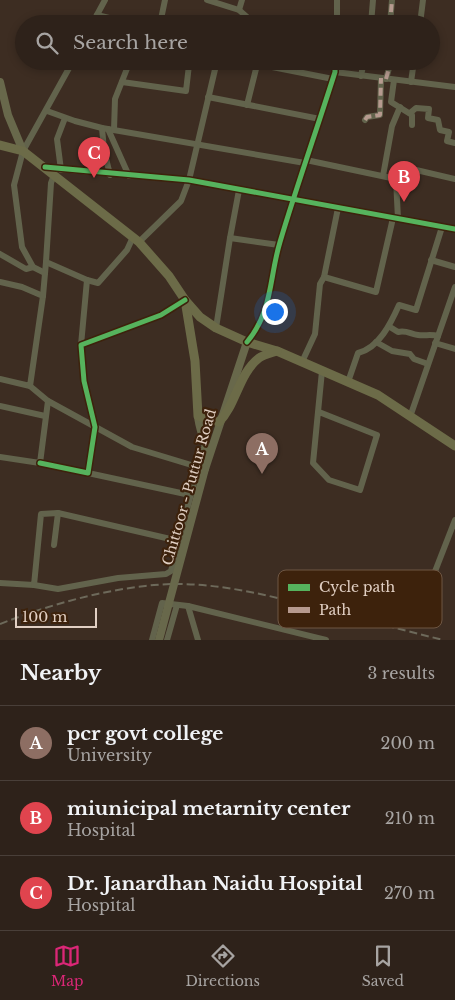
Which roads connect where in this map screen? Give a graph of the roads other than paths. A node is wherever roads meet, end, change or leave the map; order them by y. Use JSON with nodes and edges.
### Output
{"nodes":[{"id":1,"x":105,"y":0,"type":"edge"},
{"id":2,"x":165,"y":0,"type":"edge"},
{"id":3,"x":207,"y":0,"type":"edge"},
{"id":4,"x":242,"y":0,"type":"edge"},
{"id":5,"x":337,"y":0,"type":"edge"},
{"id":6,"x":373,"y":0,"type":"edge"},
{"id":7,"x":392,"y":0,"type":"edge"},
{"id":8,"x":423,"y":0,"type":"edge"},
{"id":9,"x":239,"y":10,"type":"junction"},
{"id":10,"x":97,"y":15,"type":"edge"},
{"id":11,"x":162,"y":15,"type":"edge"},
{"id":12,"x":243,"y":15,"type":"edge"},
{"id":13,"x":336,"y":15,"type":"edge"},
{"id":14,"x":371,"y":15,"type":"edge"},
{"id":15,"x":391,"y":15,"type":"edge"},
{"id":16,"x":421,"y":15,"type":"edge"},
{"id":17,"x":68,"y":70,"type":"edge"},
{"id":18,"x":127,"y":70,"type":"edge"},
{"id":19,"x":190,"y":70,"type":"edge"},
{"id":20,"x":215,"y":70,"type":"edge"},
{"id":21,"x":255,"y":70,"type":"edge"},
{"id":22,"x":290,"y":70,"type":"edge"},
{"id":23,"x":334,"y":70,"type":"edge"},
{"id":24,"x":362,"y":70,"type":"edge"},
{"id":25,"x":387,"y":70,"type":"edge"},
{"id":26,"x":413,"y":70,"type":"edge"},
{"id":27,"x":299,"y":72,"type":"joint"},
{"id":28,"x":334,"y":76,"type":"junction"},
{"id":29,"x":361,"y":76,"type":"junction"},
{"id":30,"x":384,"y":78,"type":"junction"},
{"id":31,"x":394,"y":80,"type":"junction"},
{"id":32,"x":0,"y":82,"type":"edge"},
{"id":33,"x":122,"y":82,"type":"junction"},
{"id":34,"x":411,"y":82,"type":"junction"},
{"id":35,"x":455,"y":87,"type":"edge"},
{"id":36,"x":208,"y":98,"type":"junction"},
{"id":37,"x":247,"y":105,"type":"junction"},
{"id":38,"x":400,"y":107,"type":"junction"},
{"id":39,"x":47,"y":111,"type":"junction"},
{"id":40,"x":410,"y":113,"type":"junction"},
{"id":41,"x":65,"y":118,"type":"junction"},
{"id":42,"x":320,"y":119,"type":"junction"},
{"id":43,"x":365,"y":120,"type":"dead end"},
{"id":44,"x":412,"y":125,"type":"dead end"},
{"id":45,"x":108,"y":129,"type":"junction"},
{"id":46,"x":197,"y":143,"type":"junction"},
{"id":47,"x":455,"y":143,"type":"edge"},
{"id":48,"x":0,"y":145,"type":"edge"},
{"id":49,"x":24,"y":151,"type":"junction"},
{"id":50,"x":306,"y":161,"type":"junction"},
{"id":51,"x":58,"y":172,"type":"junction"},
{"id":52,"x":110,"y":175,"type":"junction"},
{"id":53,"x":129,"y":176,"type":"junction"},
{"id":54,"x":383,"y":176,"type":"junction"},
{"id":55,"x":396,"y":179,"type":"junction"},
{"id":56,"x":455,"y":179,"type":"edge"},
{"id":57,"x":188,"y":180,"type":"junction"},
{"id":58,"x":239,"y":190,"type":"junction"},
{"id":59,"x":293,"y":200,"type":"junction"},
{"id":60,"x":338,"y":208,"type":"junction"},
{"id":61,"x":395,"y":219,"type":"junction"},
{"id":62,"x":442,"y":227,"type":"junction"},
{"id":63,"x":455,"y":229,"type":"edge"},
{"id":64,"x":230,"y":238,"type":"junction"},
{"id":65,"x":136,"y":239,"type":"junction"},
{"id":66,"x":279,"y":245,"type":"junction"},
{"id":67,"x":0,"y":254,"type":"edge"},
{"id":68,"x":431,"y":260,"type":"junction"},
{"id":69,"x":46,"y":262,"type":"junction"},
{"id":70,"x":33,"y":267,"type":"junction"},
{"id":71,"x":455,"y":267,"type":"edge"},
{"id":72,"x":45,"y":273,"type":"junction"},
{"id":73,"x":324,"y":277,"type":"junction"},
{"id":74,"x":87,"y":280,"type":"junction"},
{"id":75,"x":0,"y":282,"type":"edge"},
{"id":76,"x":455,"y":287,"type":"edge"},
{"id":77,"x":43,"y":296,"type":"junction"},
{"id":78,"x":185,"y":300,"type":"junction"},
{"id":79,"x":390,"y":327,"type":"junction"},
{"id":80,"x":216,"y":328,"type":"junction"},
{"id":81,"x":438,"y":336,"type":"junction"},
{"id":82,"x":247,"y":342,"type":"junction"},
{"id":83,"x":376,"y":342,"type":"junction"},
{"id":84,"x":436,"y":343,"type":"junction"},
{"id":85,"x":82,"y":345,"type":"junction"},
{"id":86,"x":455,"y":349,"type":"edge"},
{"id":87,"x":277,"y":351,"type":"junction"},
{"id":88,"x":302,"y":362,"type":"junction"},
{"id":89,"x":428,"y":364,"type":"junction"},
{"id":90,"x":322,"y":371,"type":"junction"},
{"id":91,"x":0,"y":379,"type":"edge"},
{"id":92,"x":348,"y":382,"type":"junction"},
{"id":93,"x":30,"y":386,"type":"junction"},
{"id":94,"x":48,"y":401,"type":"junction"},
{"id":95,"x":0,"y":406,"type":"edge"},
{"id":96,"x":319,"y":412,"type":"junction"},
{"id":97,"x":45,"y":416,"type":"junction"},
{"id":98,"x":198,"y":416,"type":"junction"},
{"id":99,"x":410,"y":417,"type":"junction"},
{"id":100,"x":219,"y":422,"type":"junction"},
{"id":101,"x":95,"y":427,"type":"junction"},
{"id":102,"x":455,"y":446,"type":"edge"},
{"id":103,"x":210,"y":447,"type":"junction"},
{"id":104,"x":0,"y":457,"type":"edge"},
{"id":105,"x":40,"y":463,"type":"junction"},
{"id":106,"x":203,"y":467,"type":"junction"},
{"id":107,"x":88,"y":473,"type":"junction"},
{"id":108,"x":190,"y":495,"type":"junction"},
{"id":109,"x":58,"y":513,"type":"junction"},
{"id":110,"x":455,"y":520,"type":"edge"},
{"id":111,"x":179,"y":541,"type":"junction"},
{"id":112,"x":54,"y":544,"type":"dead end"},
{"id":113,"x":436,"y":570,"type":"edge"},
{"id":114,"x":0,"y":583,"type":"edge"},
{"id":115,"x":34,"y":585,"type":"junction"},
{"id":116,"x":177,"y":606,"type":"junction"},
{"id":117,"x":188,"y":606,"type":"junction"},
{"id":118,"x":152,"y":640,"type":"edge"},
{"id":119,"x":159,"y":640,"type":"edge"},
{"id":120,"x":167,"y":640,"type":"edge"},
{"id":121,"x":198,"y":640,"type":"edge"},
{"id":122,"x":326,"y":640,"type":"edge"}],
"edges":[{"from":1,"to":10,"type":"street"},
{"from":2,"to":11,"type":"street"},
{"from":3,"to":9,"type":"street"},
{"from":4,"to":9,"type":"street"},
{"from":5,"to":13,"type":"street"},
{"from":6,"to":14,"type":"street"},
{"from":7,"to":15,"type":"street"},
{"from":8,"to":16,"type":"street"},
{"from":9,"to":12,"type":"street"},
{"from":17,"to":39,"type":"street"},
{"from":18,"to":33,"type":"street"},
{"from":19,"to":33,"type":"street"},
{"from":20,"to":36,"type":"street"},
{"from":21,"to":37,"type":"street"},
{"from":22,"to":27,"type":"street"},
{"from":23,"to":28,"type":"street"},
{"from":24,"to":29,"type":"street"},
{"from":25,"to":30,"type":"street"},
{"from":26,"to":34,"type":"street"},
{"from":27,"to":28,"type":"street"},
{"from":28,"to":29,"type":"street"},
{"from":28,"to":42,"type":"street"},
{"from":29,"to":30,"type":"street"},
{"from":30,"to":31,"type":"street"},
{"from":30,"to":43,"type":"street"},
{"from":31,"to":34,"type":"street"},
{"from":31,"to":38,"type":"street"},
{"from":32,"to":49,"type":"main road"},
{"from":33,"to":45,"type":"street"},
{"from":34,"to":35,"type":"street"},
{"from":36,"to":37,"type":"street"},
{"from":36,"to":46,"type":"street"},
{"from":37,"to":42,"type":"street"},
{"from":38,"to":40,"type":"street"},
{"from":38,"to":54,"type":"street"},
{"from":39,"to":41,"type":"street"},
{"from":39,"to":49,"type":"street"},
{"from":40,"to":44,"type":"street"},
{"from":40,"to":47,"type":"street"},
{"from":41,"to":45,"type":"street"},
{"from":41,"to":51,"type":"street"},
{"from":42,"to":50,"type":"street"},
{"from":45,"to":46,"type":"street"},
{"from":45,"to":52,"type":"street"},
{"from":45,"to":53,"type":"street"},
{"from":46,"to":50,"type":"street"},
{"from":46,"to":57,"type":"street"},
{"from":48,"to":49,"type":"highway"},
{"from":49,"to":51,"type":"highway"},
{"from":49,"to":70,"type":"street"},
{"from":50,"to":54,"type":"street"},
{"from":50,"to":59,"type":"street"},
{"from":51,"to":52,"type":"street"},
{"from":51,"to":65,"type":"highway"},
{"from":51,"to":69,"type":"street"},
{"from":52,"to":53,"type":"street"},
{"from":53,"to":57,"type":"street"},
{"from":54,"to":55,"type":"street"},
{"from":55,"to":56,"type":"street"},
{"from":55,"to":61,"type":"street"},
{"from":57,"to":58,"type":"street"},
{"from":57,"to":65,"type":"street"},
{"from":58,"to":59,"type":"street"},
{"from":58,"to":64,"type":"street"},
{"from":59,"to":60,"type":"street"},
{"from":59,"to":66,"type":"street"},
{"from":60,"to":61,"type":"street"},
{"from":60,"to":73,"type":"street"},
{"from":61,"to":62,"type":"street"},
{"from":61,"to":73,"type":"street"},
{"from":62,"to":63,"type":"street"},
{"from":62,"to":68,"type":"street"},
{"from":64,"to":66,"type":"street"},
{"from":64,"to":80,"type":"street"},
{"from":65,"to":74,"type":"street"},
{"from":65,"to":78,"type":"highway"},
{"from":66,"to":82,"type":"street"},
{"from":67,"to":70,"type":"street"},
{"from":68,"to":71,"type":"street"},
{"from":68,"to":79,"type":"street"},
{"from":69,"to":72,"type":"street"},
{"from":69,"to":74,"type":"street"},
{"from":70,"to":72,"type":"street"},
{"from":72,"to":77,"type":"street"},
{"from":73,"to":88,"type":"street"},
{"from":74,"to":85,"type":"street"},
{"from":75,"to":77,"type":"street"},
{"from":76,"to":81,"type":"street"},
{"from":77,"to":93,"type":"street"},
{"from":78,"to":80,"type":"highway"},
{"from":78,"to":85,"type":"street"},
{"from":78,"to":98,"type":"highway"},
{"from":79,"to":81,"type":"street"},
{"from":79,"to":83,"type":"street"},
{"from":80,"to":82,"type":"highway"},
{"from":81,"to":84,"type":"street"},
{"from":82,"to":87,"type":"highway"},
{"from":82,"to":100,"type":"main road","name":"Chittoor - Puttur Road"},
{"from":83,"to":89,"type":"street"},
{"from":83,"to":92,"type":"street"},
{"from":84,"to":86,"type":"street"},
{"from":84,"to":89,"type":"street"},
{"from":85,"to":101,"type":"street"},
{"from":87,"to":88,"type":"highway"},
{"from":87,"to":100,"type":"highway"},
{"from":88,"to":90,"type":"highway"},
{"from":89,"to":99,"type":"street"},
{"from":90,"to":92,"type":"highway"},
{"from":90,"to":96,"type":"street"},
{"from":91,"to":93,"type":"street"},
{"from":92,"to":99,"type":"highway"},
{"from":93,"to":94,"type":"street"},
{"from":94,"to":97,"type":"street"},
{"from":94,"to":101,"type":"street"},
{"from":95,"to":97,"type":"street"},
{"from":96,"to":96,"type":"street"},
{"from":97,"to":105,"type":"street"},
{"from":98,"to":100,"type":"highway"},
{"from":98,"to":103,"type":"main road"},
{"from":99,"to":102,"type":"highway"},
{"from":100,"to":103,"type":"main road","name":"Chittoor - Puttur Road"},
{"from":101,"to":106,"type":"street"},
{"from":101,"to":107,"type":"street"},
{"from":103,"to":106,"type":"main road","name":"Chittoor - Puttur Road"},
{"from":104,"to":105,"type":"street"},
{"from":105,"to":107,"type":"street"},
{"from":106,"to":108,"type":"street"},
{"from":106,"to":119,"type":"main road","name":"Chittoor - Puttur Road","bridge":true},
{"from":107,"to":108,"type":"street"},
{"from":108,"to":111,"type":"street"},
{"from":109,"to":111,"type":"street"},
{"from":109,"to":112,"type":"street"},
{"from":109,"to":115,"type":"street"},
{"from":110,"to":113,"type":"street"},
{"from":111,"to":115,"type":"street"},
{"from":114,"to":115,"type":"street"},
{"from":116,"to":117,"type":"street"},
{"from":116,"to":118,"type":"street"},
{"from":116,"to":120,"type":"street"},
{"from":117,"to":121,"type":"street"},
{"from":117,"to":122,"type":"street"}]}
